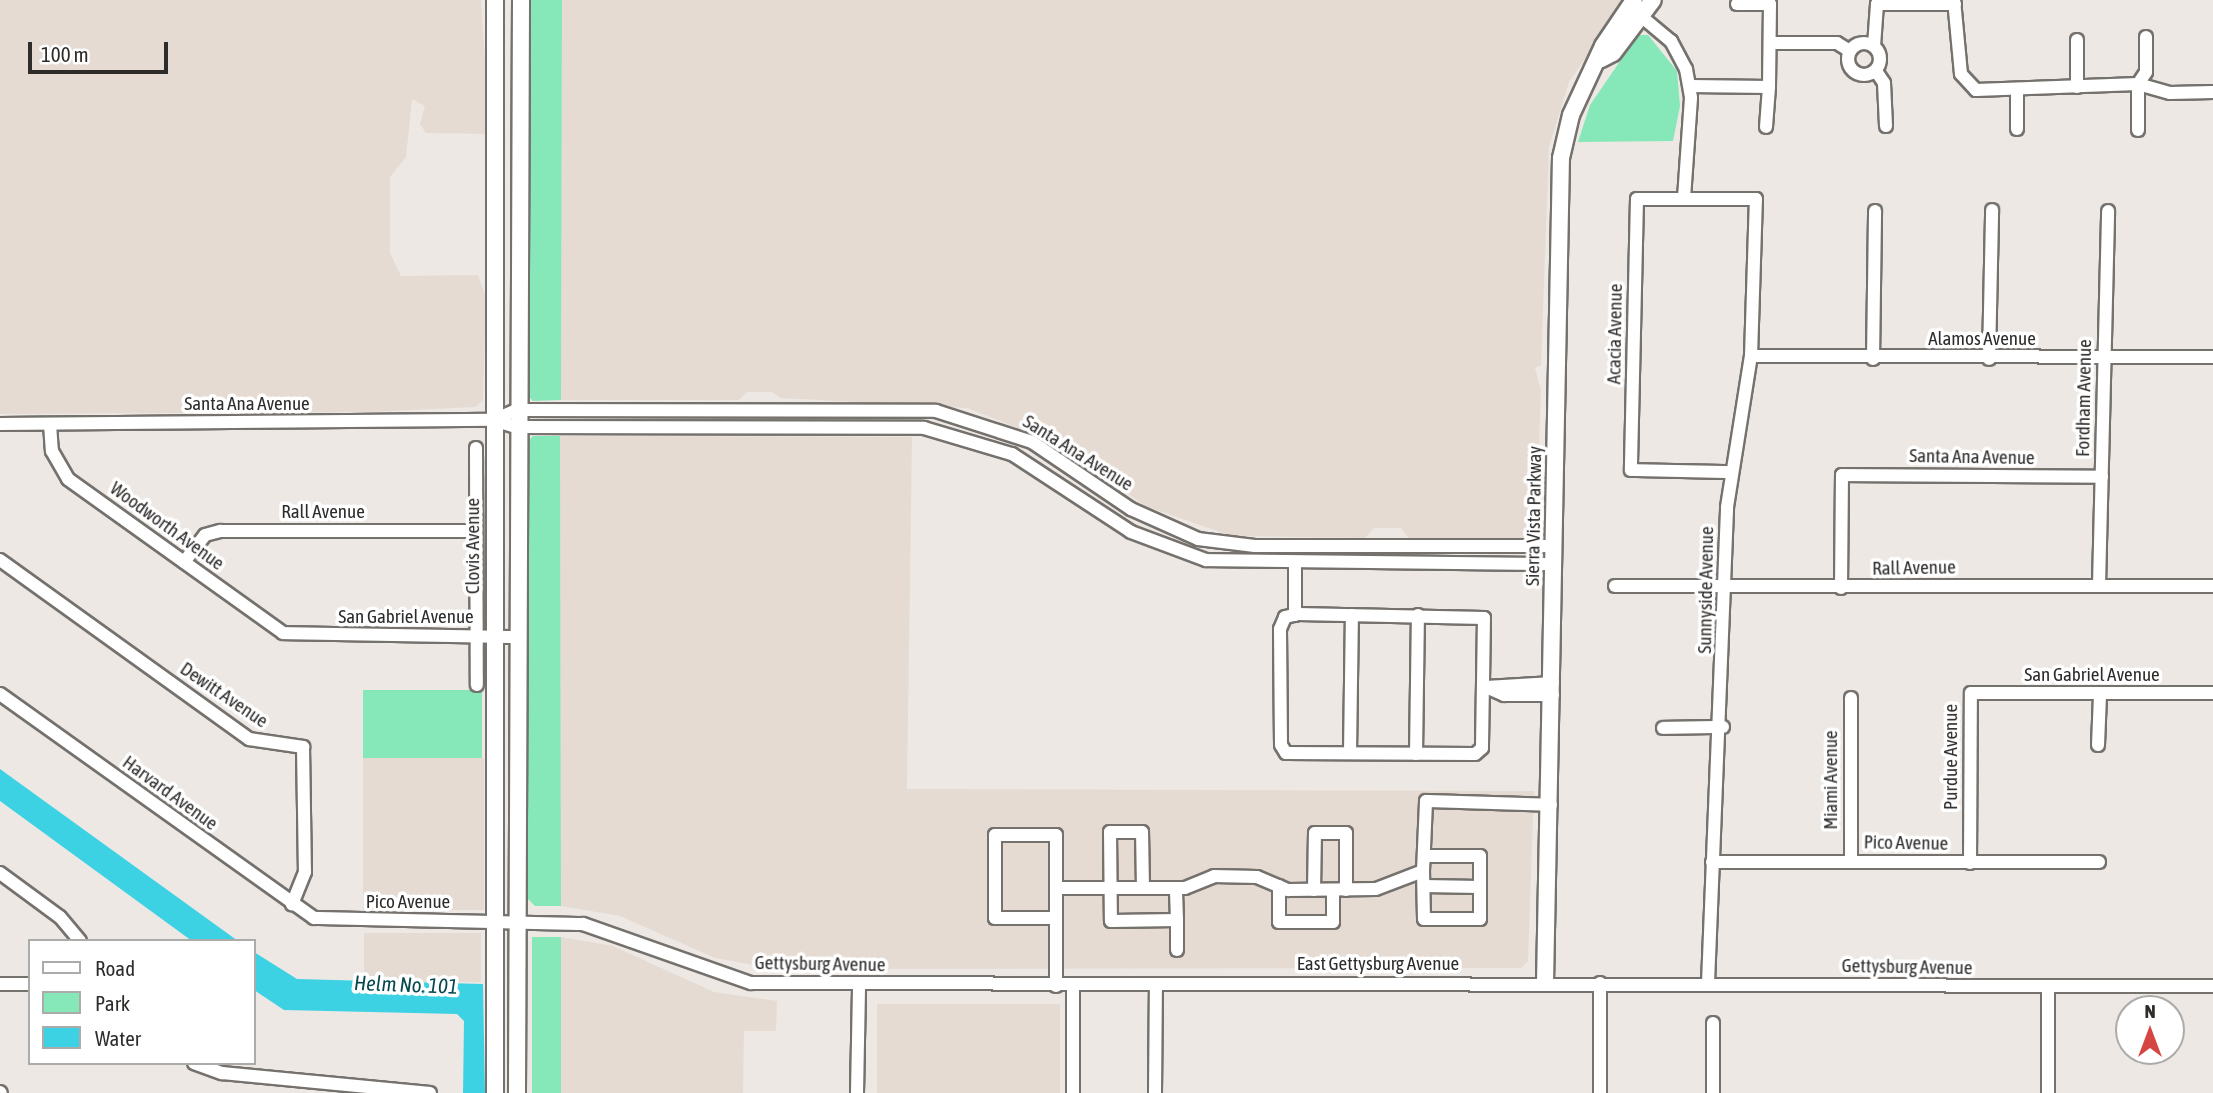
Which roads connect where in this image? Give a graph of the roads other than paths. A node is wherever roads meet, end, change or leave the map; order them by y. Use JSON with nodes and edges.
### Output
{"nodes":[{"id":1,"x":495,"y":0,"type":"edge"},
{"id":2,"x":521,"y":0,"type":"edge"},
{"id":3,"x":1634,"y":0,"type":"edge"},
{"id":4,"x":1643,"y":0,"type":"edge"},
{"id":5,"x":1653,"y":0,"type":"edge"},
{"id":6,"x":1955,"y":2,"type":"edge"},
{"id":7,"x":1737,"y":4,"type":"dead end"},
{"id":8,"x":1642,"y":17,"type":"junction"},
{"id":9,"x":2146,"y":37,"type":"dead end"},
{"id":10,"x":2077,"y":40,"type":"dead end"},
{"id":11,"x":1770,"y":43,"type":"junction"},
{"id":12,"x":1874,"y":46,"type":"junction"},
{"id":13,"x":1850,"y":51,"type":"junction"},
{"id":14,"x":1601,"y":59,"type":"junction"},
{"id":15,"x":1876,"y":71,"type":"junction"},
{"id":16,"x":2137,"y":84,"type":"junction"},
{"id":17,"x":1690,"y":86,"type":"junction"},
{"id":18,"x":1769,"y":87,"type":"junction"},
{"id":19,"x":2077,"y":87,"type":"junction"},
{"id":20,"x":2017,"y":90,"type":"junction"},
{"id":21,"x":2213,"y":92,"type":"edge"},
{"id":22,"x":1886,"y":126,"type":"dead end"},
{"id":23,"x":1766,"y":127,"type":"dead end"},
{"id":24,"x":2017,"y":129,"type":"dead end"},
{"id":25,"x":2138,"y":130,"type":"dead end"},
{"id":26,"x":1684,"y":198,"type":"junction"},
{"id":27,"x":1992,"y":210,"type":"dead end"},
{"id":28,"x":1875,"y":211,"type":"dead end"},
{"id":29,"x":2108,"y":211,"type":"dead end"},
{"id":30,"x":1751,"y":356,"type":"junction"},
{"id":31,"x":2103,"y":357,"type":"junction"},
{"id":32,"x":2213,"y":357,"type":"edge"},
{"id":33,"x":1873,"y":359,"type":"junction"},
{"id":34,"x":1989,"y":359,"type":"junction"},
{"id":35,"x":516,"y":410,"type":"junction"},
{"id":36,"x":494,"y":420,"type":"junction"},
{"id":37,"x":0,"y":424,"type":"edge"},
{"id":38,"x":50,"y":424,"type":"junction"},
{"id":39,"x":516,"y":428,"type":"junction"},
{"id":40,"x":476,"y":448,"type":"dead end"},
{"id":41,"x":1730,"y":472,"type":"junction"},
{"id":42,"x":2102,"y":477,"type":"junction"},
{"id":43,"x":476,"y":531,"type":"junction"},
{"id":44,"x":1555,"y":546,"type":"junction"},
{"id":45,"x":0,"y":560,"type":"edge"},
{"id":46,"x":184,"y":562,"type":"junction"},
{"id":47,"x":1295,"y":564,"type":"junction"},
{"id":48,"x":1554,"y":564,"type":"junction"},
{"id":49,"x":2099,"y":584,"type":"junction"},
{"id":50,"x":1615,"y":586,"type":"dead end"},
{"id":51,"x":1726,"y":586,"type":"junction"},
{"id":52,"x":2213,"y":586,"type":"edge"},
{"id":53,"x":1842,"y":588,"type":"junction"},
{"id":54,"x":1295,"y":615,"type":"junction"},
{"id":55,"x":1352,"y":615,"type":"junction"},
{"id":56,"x":1418,"y":615,"type":"junction"},
{"id":57,"x":295,"y":635,"type":"joint"},
{"id":58,"x":476,"y":637,"type":"junction"},
{"id":59,"x":495,"y":637,"type":"junction"},
{"id":60,"x":517,"y":637,"type":"junction"},
{"id":61,"x":477,"y":685,"type":"dead end"},
{"id":62,"x":1486,"y":687,"type":"junction"},
{"id":63,"x":1553,"y":689,"type":"junction"},
{"id":64,"x":1971,"y":693,"type":"joint"},
{"id":65,"x":2213,"y":693,"type":"edge"},
{"id":66,"x":0,"y":694,"type":"edge"},
{"id":67,"x":2100,"y":696,"type":"junction"},
{"id":68,"x":1850,"y":698,"type":"dead end"},
{"id":69,"x":1723,"y":727,"type":"junction"},
{"id":70,"x":1663,"y":728,"type":"dead end"},
{"id":71,"x":2098,"y":745,"type":"dead end"},
{"id":72,"x":1350,"y":753,"type":"junction"},
{"id":73,"x":1416,"y":754,"type":"junction"},
{"id":74,"x":1551,"y":805,"type":"junction"},
{"id":75,"x":1424,"y":856,"type":"junction"},
{"id":76,"x":1851,"y":861,"type":"junction"},
{"id":77,"x":1712,"y":862,"type":"junction"},
{"id":78,"x":2099,"y":862,"type":"dead end"},
{"id":79,"x":1970,"y":863,"type":"junction"},
{"id":80,"x":1423,"y":871,"type":"junction"},
{"id":81,"x":0,"y":873,"type":"edge"},
{"id":82,"x":1279,"y":886,"type":"junction"},
{"id":83,"x":1424,"y":886,"type":"junction"},
{"id":84,"x":1480,"y":887,"type":"junction"},
{"id":85,"x":1056,"y":888,"type":"junction"},
{"id":86,"x":1111,"y":888,"type":"junction"},
{"id":87,"x":1143,"y":888,"type":"junction"},
{"id":88,"x":1177,"y":888,"type":"junction"},
{"id":89,"x":1314,"y":890,"type":"junction"},
{"id":90,"x":1340,"y":890,"type":"junction"},
{"id":91,"x":292,"y":905,"type":"junction"},
{"id":92,"x":1056,"y":918,"type":"junction"},
{"id":93,"x":321,"y":920,"type":"joint"},
{"id":94,"x":1177,"y":920,"type":"junction"},
{"id":95,"x":495,"y":922,"type":"junction"},
{"id":96,"x":517,"y":922,"type":"junction"},
{"id":97,"x":78,"y":939,"type":"edge"},
{"id":98,"x":1177,"y":950,"type":"dead end"},
{"id":99,"x":1545,"y":983,"type":"junction"},
{"id":100,"x":1600,"y":983,"type":"junction"},
{"id":101,"x":1708,"y":983,"type":"junction"},
{"id":102,"x":0,"y":984,"type":"edge"},
{"id":103,"x":28,"y":984,"type":"edge"},
{"id":104,"x":1156,"y":985,"type":"junction"},
{"id":105,"x":859,"y":986,"type":"junction"},
{"id":106,"x":1056,"y":986,"type":"junction"},
{"id":107,"x":1073,"y":986,"type":"junction"},
{"id":108,"x":2213,"y":986,"type":"edge"},
{"id":109,"x":2048,"y":989,"type":"junction"},
{"id":110,"x":1713,"y":1023,"type":"dead end"},
{"id":111,"x":200,"y":1065,"type":"edge"},
{"id":112,"x":430,"y":1093,"type":"edge"},
{"id":113,"x":495,"y":1093,"type":"edge"},
{"id":114,"x":517,"y":1093,"type":"edge"},
{"id":115,"x":857,"y":1093,"type":"edge"},
{"id":116,"x":1073,"y":1093,"type":"edge"},
{"id":117,"x":1155,"y":1093,"type":"edge"},
{"id":118,"x":1600,"y":1093,"type":"edge"},
{"id":119,"x":1713,"y":1093,"type":"edge"},
{"id":120,"x":2048,"y":1093,"type":"edge"}],
"edges":[{"from":1,"to":36,"type":"main road","name":"Clovis Avenue"},
{"from":2,"to":35,"type":"main road"},
{"from":3,"to":14,"type":"main road","name":"Sierra Vista Parkway"},
{"from":4,"to":8,"type":"main road"},
{"from":5,"to":8,"type":"main road","name":"Sierra Vista Parkway"},
{"from":6,"to":12,"type":"street"},
{"from":6,"to":20,"type":"street"},
{"from":7,"to":11,"type":"street"},
{"from":8,"to":14,"type":"main road","name":"Sierra Vista Parkway"},
{"from":8,"to":17,"type":"street"},
{"from":9,"to":16,"type":"street"},
{"from":10,"to":19,"type":"street"},
{"from":11,"to":13,"type":"street"},
{"from":11,"to":18,"type":"street"},
{"from":12,"to":13,"type":"street"},
{"from":12,"to":15,"type":"street"},
{"from":13,"to":15,"type":"street"},
{"from":14,"to":44,"type":"main road","name":"Sierra Vista Parkway"},
{"from":15,"to":22,"type":"street"},
{"from":16,"to":19,"type":"street"},
{"from":16,"to":21,"type":"street"},
{"from":16,"to":25,"type":"street"},
{"from":17,"to":18,"type":"street"},
{"from":17,"to":26,"type":"street"},
{"from":18,"to":23,"type":"street"},
{"from":19,"to":20,"type":"street"},
{"from":20,"to":24,"type":"street"},
{"from":26,"to":30,"type":"street","name":"Sunnyside Avenue"},
{"from":26,"to":41,"type":"street","name":"Acacia Avenue"},
{"from":27,"to":34,"type":"street"},
{"from":28,"to":33,"type":"street"},
{"from":29,"to":31,"type":"street","name":"Fordham Avenue"},
{"from":30,"to":33,"type":"street","name":"Alamos Avenue"},
{"from":30,"to":41,"type":"street","name":"Sunnyside Avenue"},
{"from":31,"to":32,"type":"street","name":"Alamos Avenue"},
{"from":31,"to":34,"type":"street","name":"Alamos Avenue"},
{"from":31,"to":42,"type":"street","name":"Fordham Avenue"},
{"from":33,"to":34,"type":"street","name":"Alamos Avenue"},
{"from":35,"to":36,"type":"street","name":"Santa Ana Avenue"},
{"from":35,"to":39,"type":"main road"},
{"from":35,"to":44,"type":"street","name":"Santa Ana Avenue"},
{"from":36,"to":38,"type":"street","name":"Santa Ana Avenue"},
{"from":36,"to":39,"type":"street","name":"Santa Ana Avenue"},
{"from":36,"to":59,"type":"main road","name":"Clovis Avenue"},
{"from":37,"to":38,"type":"street","name":"Santa Ana Avenue"},
{"from":38,"to":46,"type":"street","name":"Woodworth Avenue"},
{"from":39,"to":47,"type":"street","name":"Santa Ana Avenue"},
{"from":39,"to":60,"type":"main road"},
{"from":40,"to":43,"type":"street"},
{"from":41,"to":51,"type":"street","name":"Sunnyside Avenue"},
{"from":42,"to":49,"type":"street","name":"Fordham Avenue"},
{"from":42,"to":53,"type":"street","name":"Santa Ana Avenue"},
{"from":43,"to":46,"type":"street","name":"Rall Avenue"},
{"from":43,"to":58,"type":"street"},
{"from":44,"to":48,"type":"main road","name":"Sierra Vista Parkway"},
{"from":45,"to":91,"type":"street","name":"Dewitt Avenue"},
{"from":46,"to":57,"type":"street","name":"Woodworth Avenue"},
{"from":47,"to":48,"type":"street","name":"Santa Ana Avenue"},
{"from":47,"to":54,"type":"street"},
{"from":48,"to":63,"type":"main road","name":"Sierra Vista Parkway"},
{"from":49,"to":52,"type":"street","name":"Rall Avenue"},
{"from":49,"to":53,"type":"street","name":"Rall Avenue"},
{"from":50,"to":51,"type":"street","name":"Rall Avenue"},
{"from":51,"to":53,"type":"street","name":"Rall Avenue"},
{"from":51,"to":69,"type":"street","name":"Sunnyside Avenue"},
{"from":54,"to":55,"type":"street"},
{"from":54,"to":72,"type":"street"},
{"from":55,"to":56,"type":"street"},
{"from":55,"to":72,"type":"street"},
{"from":56,"to":62,"type":"street"},
{"from":56,"to":73,"type":"street"},
{"from":57,"to":58,"type":"street","name":"San Gabriel Avenue"},
{"from":58,"to":59,"type":"street","name":"San Gabriel Avenue"},
{"from":58,"to":61,"type":"street"},
{"from":59,"to":60,"type":"street","name":"San Gabriel Avenue"},
{"from":59,"to":95,"type":"main road","name":"Clovis Avenue"},
{"from":60,"to":96,"type":"main road"},
{"from":62,"to":63,"type":"street"},
{"from":62,"to":73,"type":"street"},
{"from":63,"to":74,"type":"main road","name":"Sierra Vista Parkway"},
{"from":64,"to":67,"type":"street","name":"San Gabriel Avenue"},
{"from":64,"to":79,"type":"street","name":"Purdue Avenue"},
{"from":65,"to":67,"type":"street","name":"San Gabriel Avenue"},
{"from":66,"to":91,"type":"street","name":"Harvard Avenue"},
{"from":67,"to":71,"type":"street"},
{"from":68,"to":76,"type":"street","name":"Miami Avenue"},
{"from":69,"to":70,"type":"street"},
{"from":69,"to":77,"type":"street","name":"Sunnyside Avenue"},
{"from":72,"to":73,"type":"street"},
{"from":74,"to":75,"type":"street"},
{"from":74,"to":99,"type":"main road","name":"Sierra Vista Parkway"},
{"from":75,"to":80,"type":"street"},
{"from":75,"to":84,"type":"street"},
{"from":76,"to":77,"type":"street","name":"Pico Avenue"},
{"from":76,"to":79,"type":"street","name":"Pico Avenue"},
{"from":77,"to":101,"type":"street","name":"Sunnyside Avenue"},
{"from":78,"to":79,"type":"street","name":"Pico Avenue"},
{"from":80,"to":83,"type":"street"},
{"from":80,"to":90,"type":"street"},
{"from":81,"to":97,"type":"street"},
{"from":82,"to":88,"type":"street"},
{"from":82,"to":89,"type":"street"},
{"from":82,"to":90,"type":"street"},
{"from":83,"to":84,"type":"street"},
{"from":83,"to":84,"type":"street"},
{"from":85,"to":86,"type":"street"},
{"from":85,"to":92,"type":"street"},
{"from":85,"to":92,"type":"street"},
{"from":86,"to":87,"type":"street"},
{"from":86,"to":87,"type":"street"},
{"from":86,"to":94,"type":"street"},
{"from":87,"to":88,"type":"street"},
{"from":88,"to":94,"type":"street"},
{"from":89,"to":90,"type":"street"},
{"from":89,"to":90,"type":"street"},
{"from":91,"to":93,"type":"street","name":"Harvard Avenue"},
{"from":92,"to":106,"type":"street"},
{"from":93,"to":95,"type":"street","name":"Pico Avenue"},
{"from":94,"to":98,"type":"street"},
{"from":95,"to":96,"type":"street","name":"Gettysburg Avenue"},
{"from":95,"to":113,"type":"main road","name":"Clovis Avenue"},
{"from":96,"to":105,"type":"street","name":"Gettysburg Avenue"},
{"from":96,"to":114,"type":"main road"},
{"from":99,"to":100,"type":"street","name":"East Gettysburg Avenue"},
{"from":99,"to":104,"type":"street","name":"East Gettysburg Avenue"},
{"from":100,"to":101,"type":"street","name":"Gettysburg Avenue"},
{"from":100,"to":118,"type":"street"},
{"from":101,"to":109,"type":"street","name":"Gettysburg Avenue"},
{"from":102,"to":103,"type":"street"},
{"from":104,"to":107,"type":"street","name":"Gettysburg Avenue"},
{"from":104,"to":117,"type":"street"},
{"from":105,"to":106,"type":"street","name":"Gettysburg Avenue"},
{"from":105,"to":115,"type":"street"},
{"from":106,"to":107,"type":"street","name":"Gettysburg Avenue"},
{"from":107,"to":116,"type":"street"},
{"from":108,"to":109,"type":"street","name":"Gettysburg Avenue"},
{"from":109,"to":120,"type":"street"},
{"from":110,"to":119,"type":"street"},
{"from":111,"to":112,"type":"street"}]}
